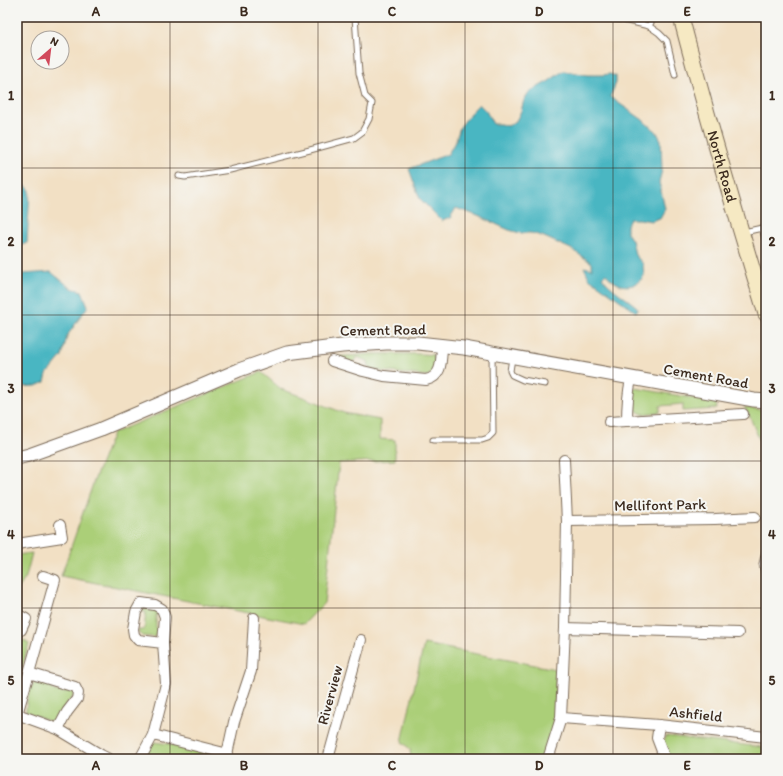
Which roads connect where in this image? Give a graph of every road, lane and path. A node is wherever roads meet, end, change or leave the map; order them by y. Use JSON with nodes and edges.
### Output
{"nodes":[{"id":1,"x":355,"y":17,"type":"edge"},
{"id":2,"x":610,"y":17,"type":"edge"},
{"id":3,"x":654,"y":17,"type":"edge"},
{"id":4,"x":682,"y":17,"type":"edge"},
{"id":5,"x":649,"y":26,"type":"junction"},
{"id":6,"x":675,"y":75,"type":"dead end"},
{"id":7,"x":179,"y":176,"type":"dead end"},
{"id":8,"x":741,"y":233,"type":"junction"},
{"id":9,"x":766,"y":242,"type":"edge"},
{"id":10,"x":766,"y":314,"type":"edge"},
{"id":11,"x":442,"y":346,"type":"junction"},
{"id":12,"x":492,"y":353,"type":"junction"},
{"id":13,"x":512,"y":357,"type":"junction"},
{"id":14,"x":332,"y":361,"type":"dead end"},
{"id":15,"x":631,"y":379,"type":"junction"},
{"id":16,"x":544,"y":384,"type":"dead end"},
{"id":17,"x":766,"y":402,"type":"edge"},
{"id":18,"x":743,"y":414,"type":"dead end"},
{"id":19,"x":627,"y":421,"type":"junction"},
{"id":20,"x":609,"y":422,"type":"dead end"},
{"id":21,"x":433,"y":440,"type":"dead end"},
{"id":22,"x":17,"y":458,"type":"edge"},
{"id":23,"x":564,"y":460,"type":"dead end"},
{"id":24,"x":755,"y":517,"type":"dead end"},
{"id":25,"x":567,"y":521,"type":"junction"},
{"id":26,"x":60,"y":525,"type":"dead end"},
{"id":27,"x":17,"y":544,"type":"edge"},
{"id":28,"x":766,"y":546,"type":"edge"},
{"id":29,"x":43,"y":576,"type":"dead end"},
{"id":30,"x":766,"y":580,"type":"edge"},
{"id":31,"x":17,"y":614,"type":"edge"},
{"id":32,"x":254,"y":618,"type":"dead end"},
{"id":33,"x":565,"y":628,"type":"junction"},
{"id":34,"x":21,"y":630,"type":"dead end"},
{"id":35,"x":738,"y":632,"type":"dead end"},
{"id":36,"x":361,"y":640,"type":"dead end"},
{"id":37,"x":162,"y":643,"type":"dead end"},
{"id":38,"x":29,"y":673,"type":"junction"},
{"id":39,"x":17,"y":714,"type":"edge"},
{"id":40,"x":562,"y":718,"type":"junction"},
{"id":41,"x":659,"y":725,"type":"junction"},
{"id":42,"x":58,"y":728,"type":"junction"},
{"id":43,"x":153,"y":735,"type":"junction"},
{"id":44,"x":766,"y":737,"type":"edge"},
{"id":45,"x":227,"y":756,"type":"edge"},
{"id":46,"x":109,"y":759,"type":"edge"},
{"id":47,"x":140,"y":759,"type":"edge"},
{"id":48,"x":328,"y":759,"type":"edge"},
{"id":49,"x":548,"y":759,"type":"edge"},
{"id":50,"x":665,"y":759,"type":"edge"}],
"edges":[{"from":1,"to":7,"type":"lane"},
{"from":2,"to":5,"type":"lane"},
{"from":3,"to":5,"type":"lane"},
{"from":4,"to":8,"type":"main road","name":"North Road"},
{"from":5,"to":6,"type":"lane"},
{"from":8,"to":9,"type":"lane"},
{"from":8,"to":10,"type":"main road","name":"North Road"},
{"from":11,"to":12,"type":"street","name":"Cement Road"},
{"from":11,"to":14,"type":"street"},
{"from":11,"to":22,"type":"street","name":"Cement Road"},
{"from":12,"to":13,"type":"street","name":"Cement Road"},
{"from":12,"to":21,"type":"lane"},
{"from":13,"to":15,"type":"street","name":"Cement Road"},
{"from":13,"to":16,"type":"lane"},
{"from":15,"to":17,"type":"street","name":"Cement Road"},
{"from":15,"to":19,"type":"street"},
{"from":18,"to":19,"type":"street"},
{"from":19,"to":20,"type":"street"},
{"from":23,"to":25,"type":"street"},
{"from":24,"to":25,"type":"street","name":"Mellifont Park"},
{"from":25,"to":33,"type":"street"},
{"from":26,"to":27,"type":"street"},
{"from":28,"to":30,"type":"lane"},
{"from":29,"to":38,"type":"street"},
{"from":31,"to":34,"type":"street"},
{"from":32,"to":45,"type":"street"},
{"from":33,"to":35,"type":"street"},
{"from":33,"to":40,"type":"street"},
{"from":36,"to":48,"type":"street","name":"Riverview"},
{"from":37,"to":43,"type":"street"},
{"from":38,"to":39,"type":"street"},
{"from":38,"to":42,"type":"street"},
{"from":39,"to":42,"type":"street"},
{"from":40,"to":41,"type":"street"},
{"from":40,"to":49,"type":"street"},
{"from":41,"to":44,"type":"street","name":"Ashfield"},
{"from":41,"to":50,"type":"street","name":"Ashfield"},
{"from":42,"to":46,"type":"street"},
{"from":43,"to":45,"type":"street"},
{"from":43,"to":47,"type":"street"}]}
